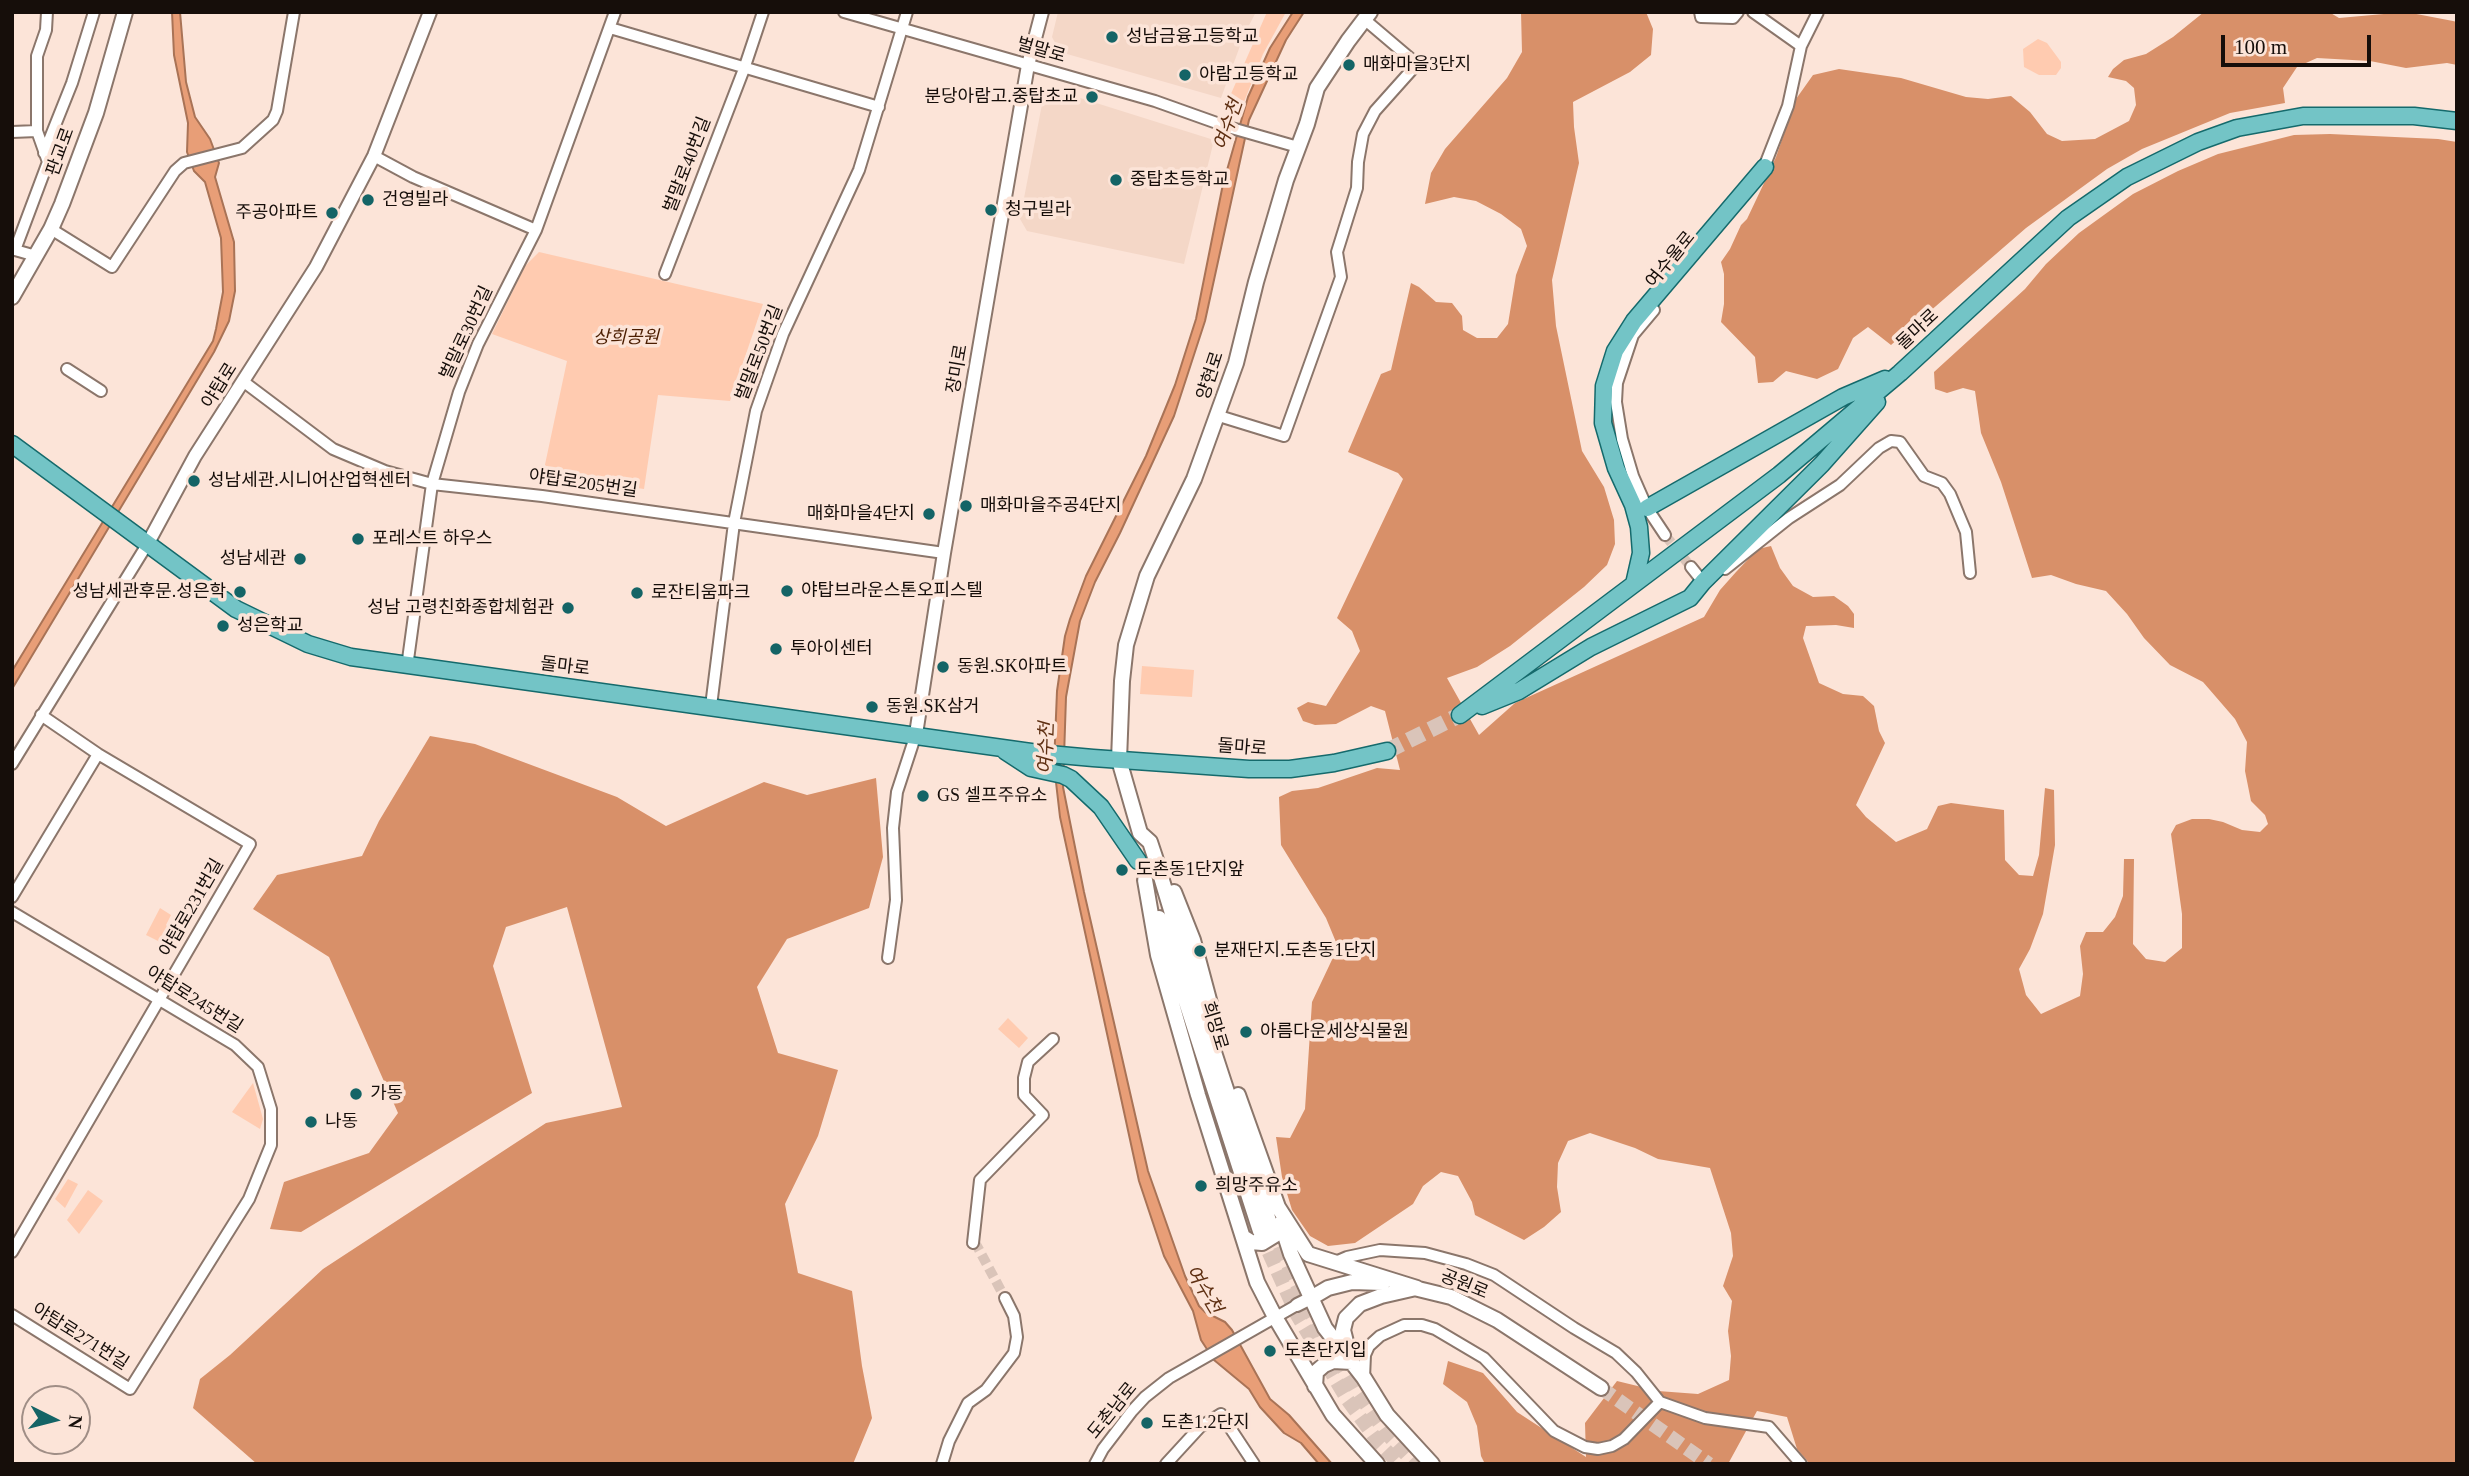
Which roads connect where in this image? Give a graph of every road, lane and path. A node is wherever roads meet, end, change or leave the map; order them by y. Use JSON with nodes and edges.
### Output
{"nodes":[{"id":1,"x":47,"y":12,"type":"edge"},
{"id":2,"x":94,"y":12,"type":"edge"},
{"id":3,"x":125,"y":12,"type":"edge"},
{"id":4,"x":294,"y":12,"type":"edge"},
{"id":5,"x":430,"y":12,"type":"edge"},
{"id":6,"x":615,"y":12,"type":"edge"},
{"id":7,"x":763,"y":12,"type":"edge"},
{"id":8,"x":844,"y":12,"type":"edge"},
{"id":9,"x":907,"y":12,"type":"edge"},
{"id":10,"x":1042,"y":12,"type":"edge"},
{"id":11,"x":1700,"y":12,"type":"edge"},
{"id":12,"x":1738,"y":12,"type":"edge"},
{"id":13,"x":1753,"y":12,"type":"edge"},
{"id":14,"x":1818,"y":12,"type":"edge"},
{"id":15,"x":1367,"y":16,"type":"edge"},
{"id":16,"x":610,"y":28,"type":"junction"},
{"id":17,"x":902,"y":30,"type":"junction"},
{"id":18,"x":1801,"y":46,"type":"junction"},
{"id":19,"x":1028,"y":65,"type":"junction"},
{"id":20,"x":744,"y":69,"type":"junction"},
{"id":21,"x":878,"y":107,"type":"junction"},
{"id":22,"x":2457,"y":121,"type":"edge"},
{"id":23,"x":37,"y":131,"type":"junction"},
{"id":24,"x":12,"y":132,"type":"edge"},
{"id":25,"x":1298,"y":147,"type":"junction"},
{"id":26,"x":44,"y":153,"type":"junction"},
{"id":27,"x":374,"y":156,"type":"junction"},
{"id":28,"x":1765,"y":167,"type":"junction"},
{"id":29,"x":51,"y":229,"type":"junction"},
{"id":30,"x":536,"y":230,"type":"junction"},
{"id":31,"x":14,"y":251,"type":"edge"},
{"id":32,"x":36,"y":256,"type":"junction"},
{"id":33,"x":665,"y":274,"type":"dead end"},
{"id":34,"x":12,"y":297,"type":"edge"},
{"id":35,"x":66,"y":369,"type":"dead end"},
{"id":36,"x":1900,"y":373,"type":"junction"},
{"id":37,"x":244,"y":383,"type":"junction"},
{"id":38,"x":101,"y":391,"type":"dead end"},
{"id":39,"x":1219,"y":416,"type":"junction"},
{"id":40,"x":12,"y":444,"type":"edge"},
{"id":41,"x":432,"y":484,"type":"junction"},
{"id":42,"x":1647,"y":508,"type":"junction"},
{"id":43,"x":734,"y":523,"type":"junction"},
{"id":44,"x":1665,"y":535,"type":"tunnel mouth"},
{"id":45,"x":148,"y":543,"type":"junction"},
{"id":46,"x":944,"y":553,"type":"junction"},
{"id":47,"x":1691,"y":567,"type":"tunnel mouth"},
{"id":48,"x":1970,"y":573,"type":"dead end"},
{"id":49,"x":1703,"y":582,"type":"junction"},
{"id":50,"x":1633,"y":584,"type":"junction"},
{"id":51,"x":407,"y":667,"type":"junction"},
{"id":52,"x":711,"y":706,"type":"junction"},
{"id":53,"x":41,"y":715,"type":"junction"},
{"id":54,"x":916,"y":734,"type":"junction"},
{"id":55,"x":1000,"y":747,"type":"junction"},
{"id":56,"x":1387,"y":751,"type":"tunnel mouth"},
{"id":57,"x":97,"y":754,"type":"junction"},
{"id":58,"x":1119,"y":760,"type":"junction"},
{"id":59,"x":12,"y":764,"type":"edge"},
{"id":60,"x":1140,"y":833,"type":"junction"},
{"id":61,"x":1156,"y":857,"type":"junction"},
{"id":62,"x":1139,"y":861,"type":"junction"},
{"id":63,"x":1145,"y":880,"type":"junction"},
{"id":64,"x":12,"y":897,"type":"edge"},
{"id":65,"x":12,"y":912,"type":"edge"},
{"id":66,"x":888,"y":958,"type":"dead end"},
{"id":67,"x":161,"y":999,"type":"junction"},
{"id":68,"x":1053,"y":1039,"type":"dead end"},
{"id":69,"x":1263,"y":1165,"type":"junction"},
{"id":70,"x":1270,"y":1227,"type":"junction"},
{"id":71,"x":1243,"y":1237,"type":"junction"},
{"id":72,"x":973,"y":1243,"type":"tunnel mouth"},
{"id":73,"x":12,"y":1252,"type":"edge"},
{"id":74,"x":1333,"y":1263,"type":"junction"},
{"id":75,"x":1418,"y":1288,"type":"junction"},
{"id":76,"x":1005,"y":1298,"type":"tunnel mouth"},
{"id":77,"x":1311,"y":1298,"type":"junction"},
{"id":78,"x":1297,"y":1305,"type":"joint"},
{"id":79,"x":12,"y":1315,"type":"edge"},
{"id":80,"x":1275,"y":1317,"type":"junction"},
{"id":81,"x":1352,"y":1362,"type":"junction"},
{"id":82,"x":1364,"y":1378,"type":"junction"},
{"id":83,"x":1315,"y":1386,"type":"junction"},
{"id":84,"x":1601,"y":1388,"type":"tunnel mouth"},
{"id":85,"x":130,"y":1389,"type":"joint"},
{"id":86,"x":1660,"y":1402,"type":"junction"},
{"id":87,"x":1250,"y":1463,"type":"edge"},
{"id":88,"x":942,"y":1464,"type":"edge"},
{"id":89,"x":1096,"y":1464,"type":"edge"},
{"id":90,"x":1166,"y":1464,"type":"edge"},
{"id":91,"x":1377,"y":1464,"type":"edge"},
{"id":92,"x":1432,"y":1464,"type":"edge"},
{"id":93,"x":1801,"y":1464,"type":"edge"}],
"edges":[{"from":1,"to":23,"type":"street"},
{"from":2,"to":26,"type":"street"},
{"from":3,"to":29,"type":"main road","name":"판교로"},
{"from":4,"to":29,"type":"street"},
{"from":5,"to":27,"type":"street","name":"야탑로"},
{"from":6,"to":16,"type":"street","name":"벌말로30번길"},
{"from":7,"to":20,"type":"street","name":"벌말로40번길"},
{"from":8,"to":17,"type":"street","name":"벌말로"},
{"from":9,"to":17,"type":"street","name":"벌말로50번길"},
{"from":10,"to":19,"type":"street","name":"장미로"},
{"from":11,"to":12,"type":"street"},
{"from":13,"to":18,"type":"street"},
{"from":14,"to":18,"type":"street","name":"여수울로"},
{"from":15,"to":25,"type":"main road","name":"양현로"},
{"from":15,"to":39,"type":"street"},
{"from":16,"to":20,"type":"street"},
{"from":16,"to":30,"type":"street","name":"벌말로30번길"},
{"from":17,"to":19,"type":"street","name":"벌말로"},
{"from":17,"to":21,"type":"street","name":"벌말로50번길"},
{"from":18,"to":28,"type":"street","name":"여수울로"},
{"from":19,"to":25,"type":"street","name":"벌말로"},
{"from":19,"to":46,"type":"street","name":"장미로"},
{"from":20,"to":21,"type":"street"},
{"from":20,"to":33,"type":"street","name":"벌말로40번길"},
{"from":21,"to":43,"type":"street","name":"벌말로50번길"},
{"from":22,"to":36,"type":"main road","name":"돌마로"},
{"from":23,"to":24,"type":"street"},
{"from":23,"to":26,"type":"street"},
{"from":25,"to":39,"type":"main road","name":"양현로"},
{"from":26,"to":31,"type":"street"},
{"from":27,"to":30,"type":"street"},
{"from":27,"to":37,"type":"street","name":"야탑로"},
{"from":28,"to":42,"type":"street","name":"여수울로"},
{"from":28,"to":50,"type":"main road"},
{"from":29,"to":32,"type":"main road","name":"판교로"},
{"from":30,"to":41,"type":"street","name":"벌말로30번길"},
{"from":31,"to":32,"type":"street"},
{"from":32,"to":34,"type":"main road","name":"판교로"},
{"from":35,"to":38,"type":"street"},
{"from":36,"to":42,"type":"main road"},
{"from":36,"to":49,"type":"main road"},
{"from":36,"to":50,"type":"main road","name":"돌마로"},
{"from":37,"to":41,"type":"street","name":"야탑로205번길"},
{"from":37,"to":45,"type":"street","name":"야탑로"},
{"from":39,"to":58,"type":"main road","name":"양현로"},
{"from":40,"to":45,"type":"main road","name":"돌마로"},
{"from":41,"to":43,"type":"street","name":"야탑로205번길"},
{"from":41,"to":51,"type":"street","name":"벌말로30번길"},
{"from":42,"to":44,"type":"street","name":"여수울로"},
{"from":43,"to":46,"type":"street","name":"야탑로205번길"},
{"from":43,"to":52,"type":"street","name":"벌말로50번길"},
{"from":45,"to":51,"type":"main road","name":"돌마로"},
{"from":45,"to":53,"type":"street","name":"야탑로"},
{"from":46,"to":54,"type":"street","name":"장미로"},
{"from":47,"to":49,"type":"street"},
{"from":48,"to":49,"type":"street"},
{"from":49,"to":50,"type":"main road","name":"돌마로"},
{"from":51,"to":52,"type":"main road","name":"돌마로"},
{"from":52,"to":54,"type":"main road","name":"돌마로"},
{"from":53,"to":57,"type":"street","name":"야탑로231번길"},
{"from":53,"to":59,"type":"street","name":"야탑로"},
{"from":54,"to":55,"type":"main road","name":"돌마로"},
{"from":54,"to":66,"type":"street"},
{"from":55,"to":58,"type":"main road","name":"돌마로"},
{"from":55,"to":62,"type":"main road"},
{"from":56,"to":58,"type":"main road","name":"돌마로"},
{"from":57,"to":64,"type":"street"},
{"from":57,"to":67,"type":"street","name":"야탑로231번길"},
{"from":58,"to":60,"type":"main road","name":"희망로"},
{"from":60,"to":61,"type":"main road","name":"희망로"},
{"from":60,"to":62,"type":"main road","name":"희망로"},
{"from":61,"to":69,"type":"main road"},
{"from":61,"to":70,"type":"main road","name":"희망로"},
{"from":62,"to":63,"type":"main road","name":"희망로"},
{"from":63,"to":70,"type":"main road","name":"희망로"},
{"from":63,"to":71,"type":"main road"},
{"from":65,"to":67,"type":"street","name":"야탑로245번길"},
{"from":67,"to":73,"type":"street","name":"야탑로231번길"},
{"from":67,"to":85,"type":"street","name":"야탑로245번길"},
{"from":68,"to":72,"type":"street"},
{"from":69,"to":70,"type":"main road"},
{"from":69,"to":74,"type":"main road"},
{"from":70,"to":71,"type":"main road"},
{"from":70,"to":77,"type":"main road"},
{"from":71,"to":80,"type":"main road"},
{"from":74,"to":75,"type":"main road"},
{"from":74,"to":86,"type":"street"},
{"from":75,"to":77,"type":"main road","name":"공원로"},
{"from":75,"to":82,"type":"main road"},
{"from":75,"to":84,"type":"main road","name":"공원로"},
{"from":76,"to":88,"type":"street"},
{"from":77,"to":78,"type":"street","name":"공원로"},
{"from":77,"to":81,"type":"main road"},
{"from":78,"to":80,"type":"street"},
{"from":79,"to":85,"type":"street","name":"야탑로271번길"},
{"from":80,"to":83,"type":"main road"},
{"from":80,"to":89,"type":"street","name":"도촌남로"},
{"from":81,"to":82,"type":"main road"},
{"from":81,"to":83,"type":"main road"},
{"from":82,"to":86,"type":"street"},
{"from":82,"to":92,"type":"main road"},
{"from":83,"to":91,"type":"main road"},
{"from":86,"to":93,"type":"street"},
{"from":87,"to":90,"type":"street"}]}
